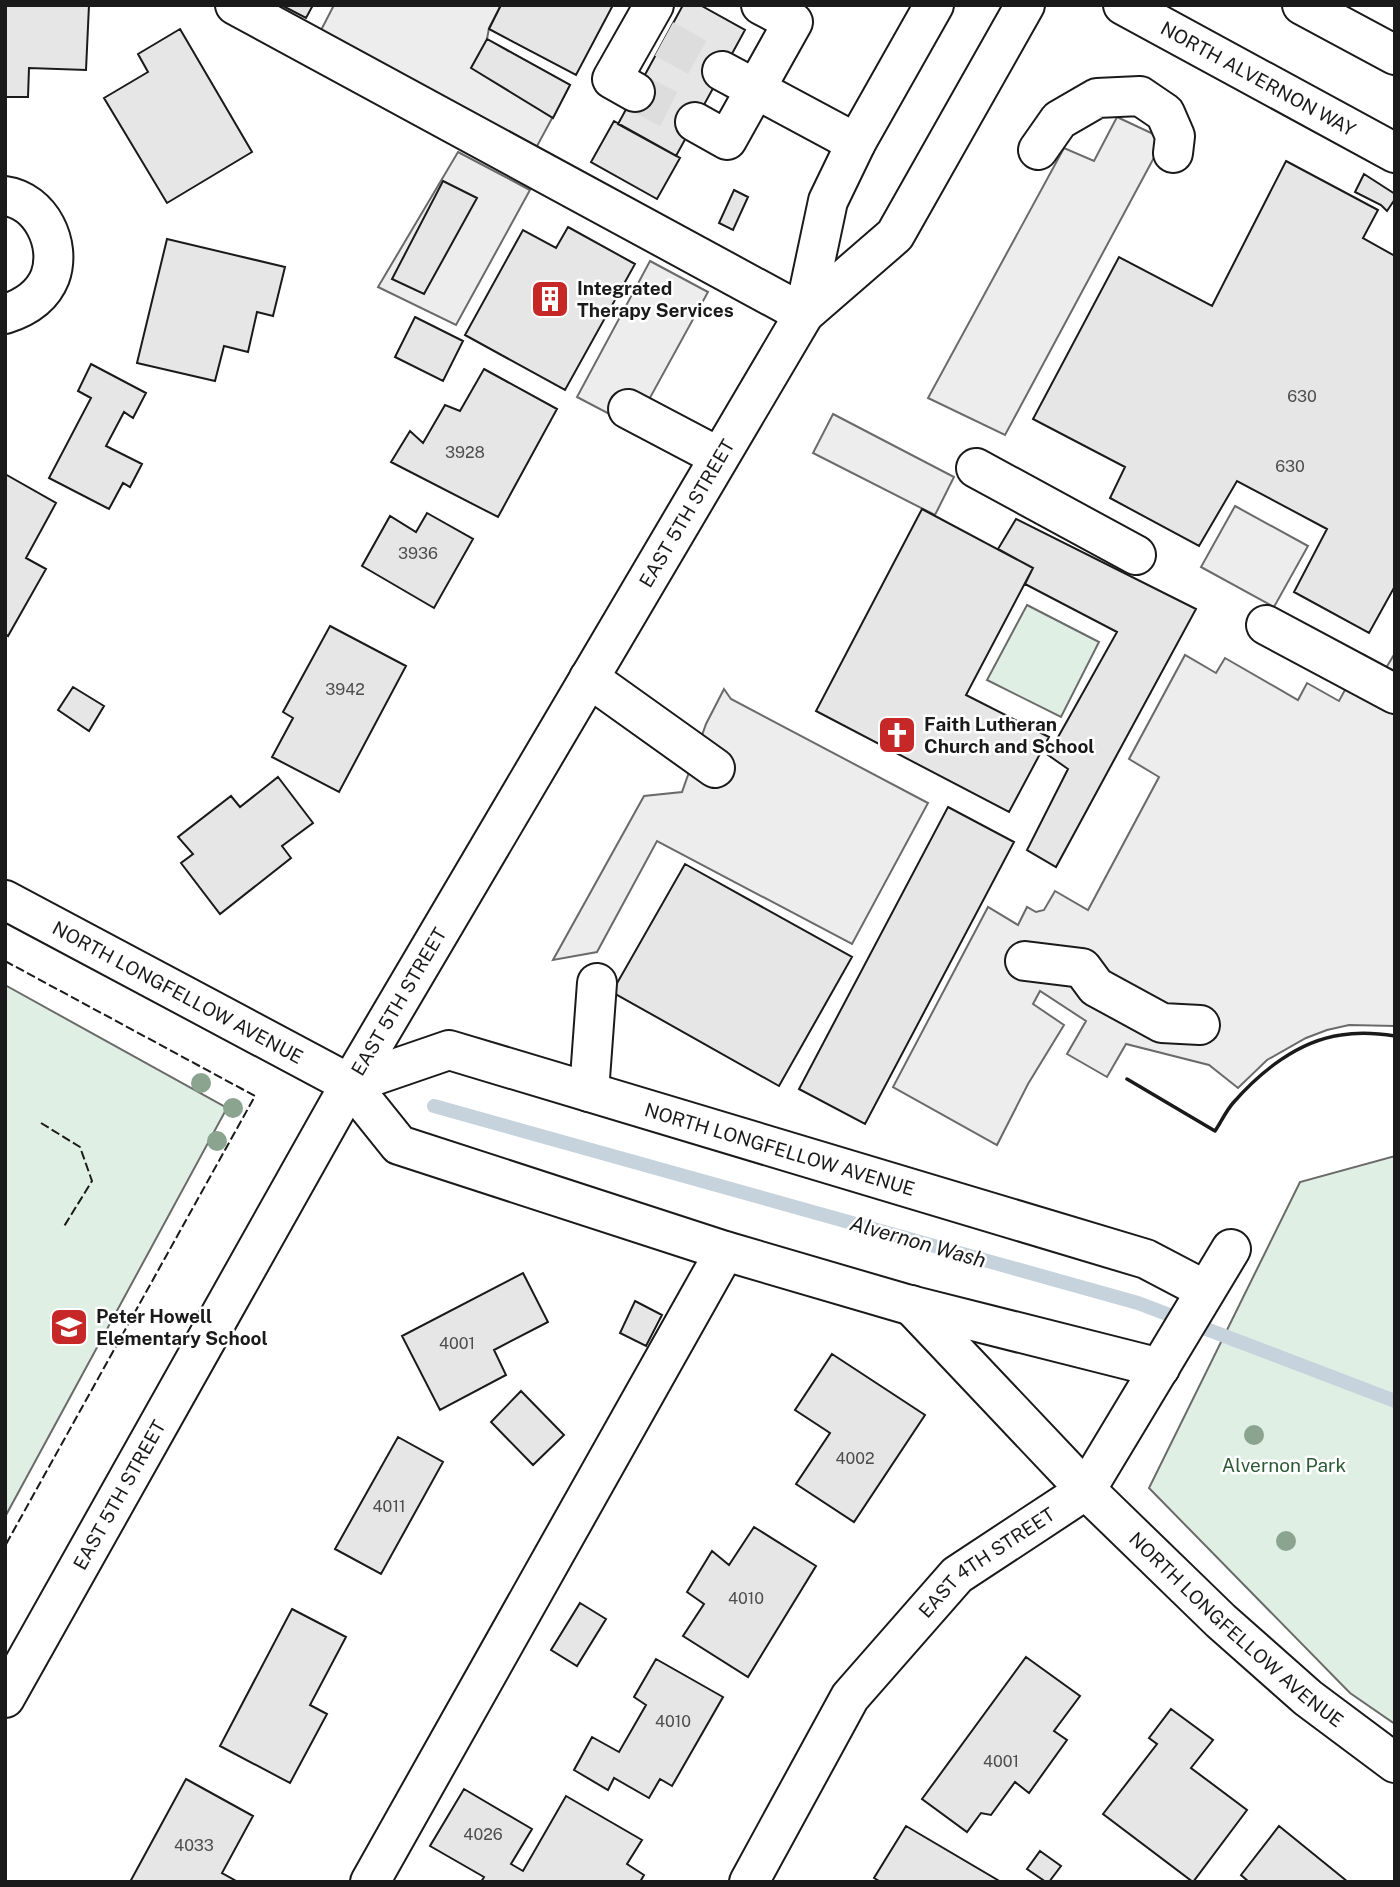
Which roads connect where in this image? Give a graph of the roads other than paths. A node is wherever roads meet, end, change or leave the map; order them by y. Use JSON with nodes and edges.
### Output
{"nodes":[{"id":1,"x":235,"y":5,"type":"edge"},
{"id":2,"x":761,"y":5,"type":"edge"},
{"id":3,"x":934,"y":5,"type":"edge"},
{"id":4,"x":1025,"y":5,"type":"edge"},
{"id":5,"x":1123,"y":5,"type":"edge"},
{"id":6,"x":1302,"y":5,"type":"edge"},
{"id":7,"x":654,"y":24,"type":"edge"},
{"id":8,"x":1395,"y":55,"type":"edge"},
{"id":9,"x":722,"y":71,"type":"tunnel mouth"},
{"id":10,"x":755,"y":90,"type":"junction"},
{"id":11,"x":635,"y":92,"type":"tunnel mouth"},
{"id":12,"x":695,"y":122,"type":"tunnel mouth"},
{"id":13,"x":856,"y":143,"type":"junction"},
{"id":14,"x":1038,"y":150,"type":"dead end"},
{"id":15,"x":1173,"y":153,"type":"dead end"},
{"id":16,"x":1395,"y":153,"type":"edge"},
{"id":17,"x":5,"y":196,"type":"edge"},
{"id":18,"x":5,"y":314,"type":"edge"},
{"id":19,"x":804,"y":314,"type":"junction"},
{"id":20,"x":628,"y":410,"type":"dead end"},
{"id":21,"x":719,"y":457,"type":"junction"},
{"id":22,"x":976,"y":468,"type":"dead end"},
{"id":23,"x":1136,"y":555,"type":"dead end"},
{"id":24,"x":1266,"y":625,"type":"dead end"},
{"id":25,"x":589,"y":678,"type":"junction"},
{"id":26,"x":1395,"y":694,"type":"edge"},
{"id":27,"x":715,"y":768,"type":"dead end"},
{"id":28,"x":5,"y":900,"type":"edge"},
{"id":29,"x":1025,"y":961,"type":"dead end"},
{"id":30,"x":597,"y":983,"type":"dead end"},
{"id":31,"x":1200,"y":1025,"type":"dead end"},
{"id":32,"x":350,"y":1084,"type":"junction"},
{"id":33,"x":589,"y":1092,"type":"junction"},
{"id":34,"x":1231,"y":1249,"type":"dead end"},
{"id":35,"x":725,"y":1251,"type":"junction"},
{"id":36,"x":1205,"y":1290,"type":"junction"},
{"id":37,"x":911,"y":1305,"type":"junction"},
{"id":38,"x":1160,"y":1368,"type":"junction"},
{"id":39,"x":1086,"y":1490,"type":"junction"},
{"id":40,"x":5,"y":1698,"type":"edge"},
{"id":41,"x":1395,"y":1763,"type":"edge"},
{"id":42,"x":370,"y":1882,"type":"edge"},
{"id":43,"x":749,"y":1882,"type":"edge"}],
"edges":[{"from":1,"to":19,"type":"street"},
{"from":2,"to":10,"type":"street"},
{"from":3,"to":13,"type":"street","name":"EAST 5TH STREET"},
{"from":4,"to":19,"type":"street","name":"EAST 5TH STREET"},
{"from":5,"to":16,"type":"street","name":"NORTH ALVERNON WAY"},
{"from":6,"to":8,"type":"street"},
{"from":7,"to":11,"type":"street"},
{"from":9,"to":10,"type":"street"},
{"from":10,"to":12,"type":"street"},
{"from":10,"to":13,"type":"street"},
{"from":13,"to":19,"type":"street","name":"EAST 5TH STREET"},
{"from":14,"to":15,"type":"street"},
{"from":17,"to":18,"type":"street"},
{"from":19,"to":21,"type":"street","name":"EAST 5TH STREET"},
{"from":20,"to":21,"type":"street"},
{"from":21,"to":25,"type":"street","name":"EAST 5TH STREET"},
{"from":22,"to":23,"type":"street"},
{"from":24,"to":26,"type":"street"},
{"from":25,"to":27,"type":"street"},
{"from":25,"to":32,"type":"street","name":"EAST 5TH STREET"},
{"from":28,"to":32,"type":"street","name":"NORTH LONGFELLOW AVENUE"},
{"from":29,"to":31,"type":"street"},
{"from":30,"to":33,"type":"street"},
{"from":32,"to":33,"type":"street","name":"NORTH LONGFELLOW AVENUE"},
{"from":32,"to":35,"type":"street","name":"NORTH LONGFELLOW AVENUE"},
{"from":32,"to":40,"type":"street","name":"EAST 5TH STREET"},
{"from":33,"to":36,"type":"street","name":"NORTH LONGFELLOW AVENUE"},
{"from":34,"to":36,"type":"street","name":"EAST 4TH STREET"},
{"from":35,"to":37,"type":"street","name":"NORTH LONGFELLOW AVENUE"},
{"from":35,"to":42,"type":"street"},
{"from":36,"to":38,"type":"street","name":"EAST 4TH STREET"},
{"from":37,"to":38,"type":"street","name":"NORTH LONGFELLOW AVENUE"},
{"from":37,"to":39,"type":"street","name":"NORTH LONGFELLOW AVENUE"},
{"from":38,"to":39,"type":"street","name":"EAST 4TH STREET"},
{"from":39,"to":41,"type":"street","name":"NORTH LONGFELLOW AVENUE"},
{"from":39,"to":43,"type":"street","name":"EAST 4TH STREET"}]}
